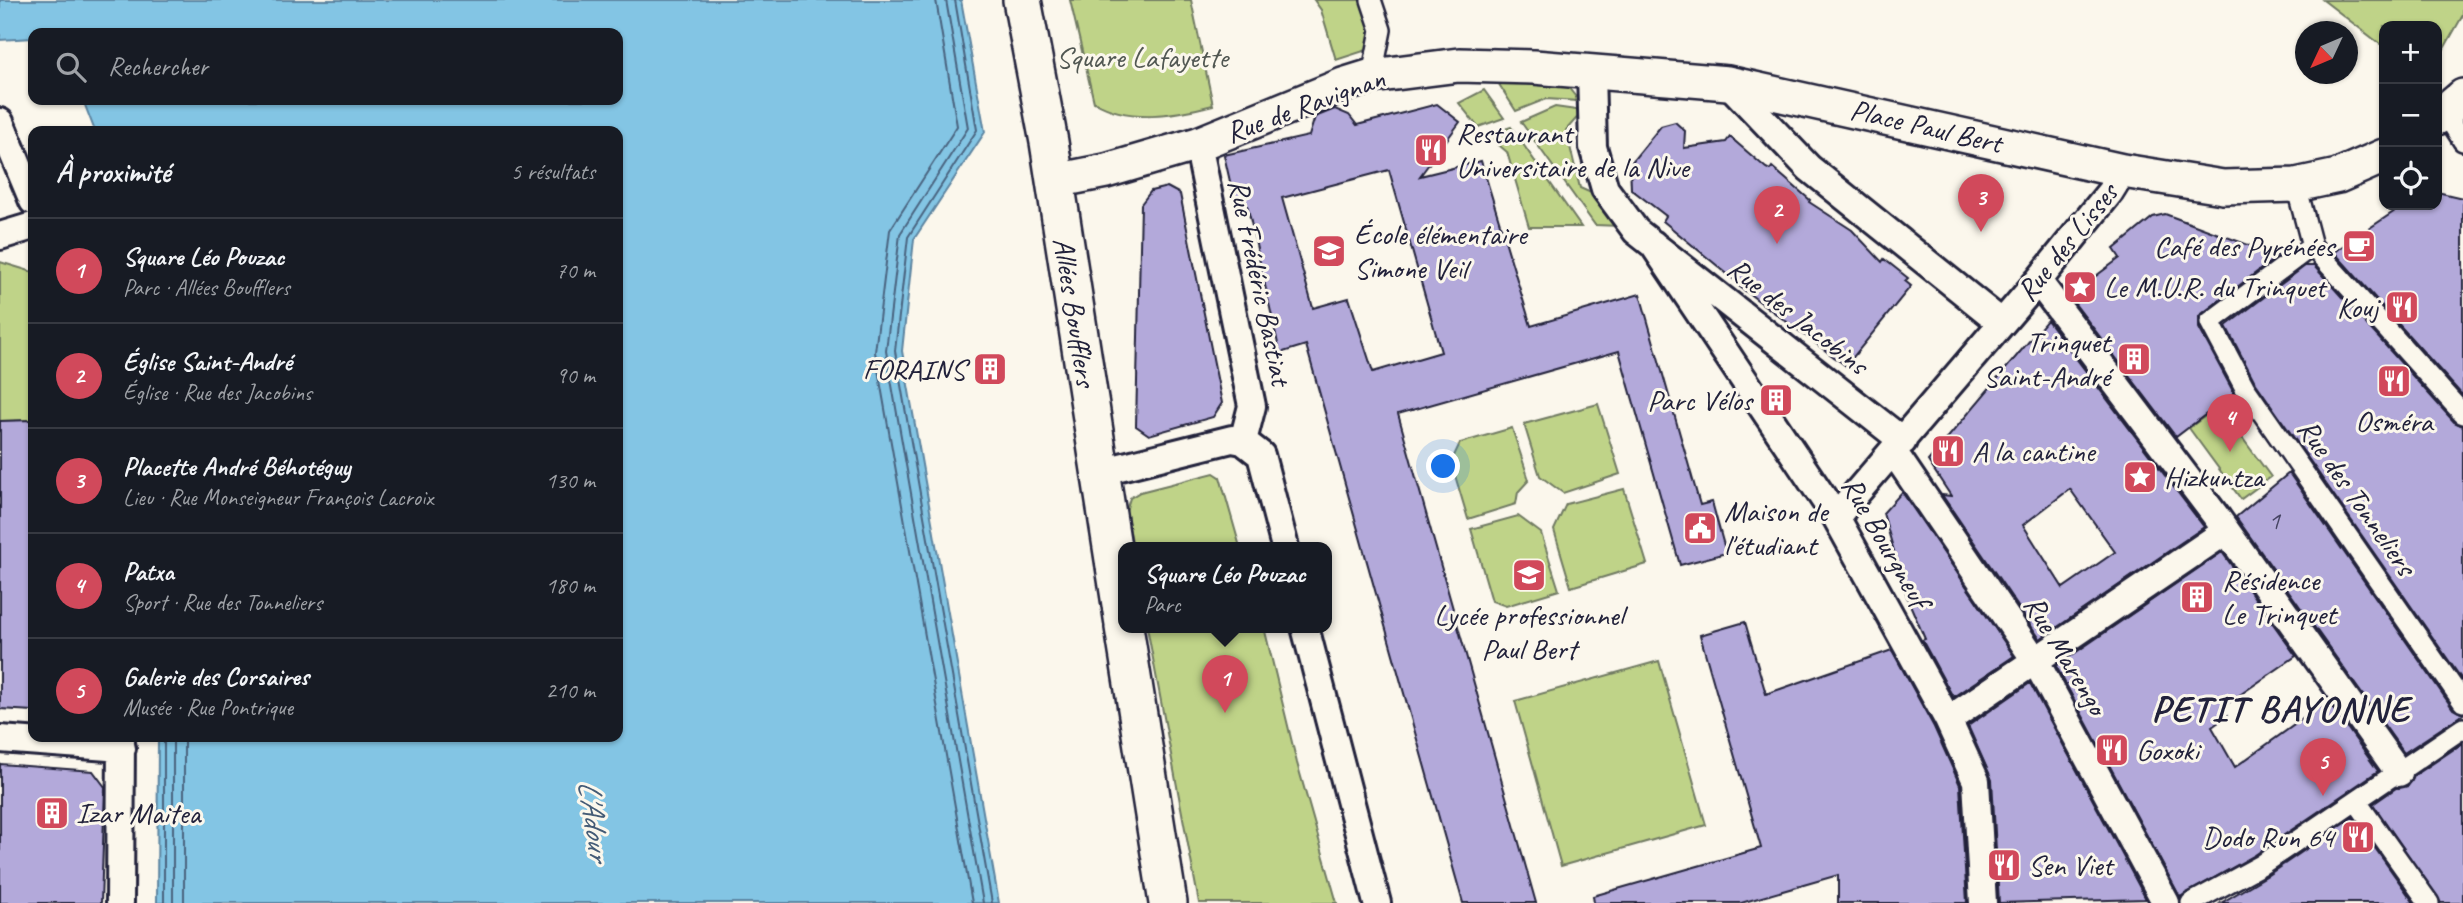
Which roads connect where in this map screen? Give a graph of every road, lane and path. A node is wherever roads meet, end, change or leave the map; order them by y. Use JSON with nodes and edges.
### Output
{"nodes":[{"id":1,"x":1022,"y":0,"type":"edge"},
{"id":2,"x":1371,"y":0,"type":"edge"},
{"id":3,"x":1591,"y":72,"type":"junction"},
{"id":4,"x":1373,"y":76,"type":"junction"},
{"id":5,"x":1728,"y":83,"type":"junction"},
{"id":6,"x":2448,"y":108,"type":"edge"},
{"id":7,"x":0,"y":122,"type":"edge"},
{"id":8,"x":2463,"y":141,"type":"edge"},
{"id":9,"x":1198,"y":144,"type":"junction"},
{"id":10,"x":2379,"y":158,"type":"edge"},
{"id":11,"x":2123,"y":171,"type":"junction"},
{"id":12,"x":1055,"y":181,"type":"junction"},
{"id":13,"x":2296,"y":185,"type":"junction"},
{"id":14,"x":28,"y":189,"type":"edge"},
{"id":15,"x":28,"y":228,"type":"edge"},
{"id":16,"x":0,"y":236,"type":"edge"},
{"id":17,"x":1653,"y":244,"type":"junction"},
{"id":18,"x":2312,"y":246,"type":"junction"},
{"id":19,"x":2038,"y":281,"type":"junction"},
{"id":20,"x":2002,"y":323,"type":"junction"},
{"id":21,"x":2463,"y":414,"type":"edge"},
{"id":22,"x":1243,"y":441,"type":"junction"},
{"id":23,"x":1898,"y":446,"type":"junction"},
{"id":24,"x":1100,"y":472,"type":"junction"},
{"id":25,"x":1836,"y":517,"type":"junction"},
{"id":26,"x":2226,"y":531,"type":"junction"},
{"id":27,"x":1283,"y":542,"type":"edge"},
{"id":28,"x":1118,"y":588,"type":"edge"},
{"id":29,"x":1125,"y":633,"type":"edge"},
{"id":30,"x":1307,"y":633,"type":"edge"},
{"id":31,"x":2035,"y":660,"type":"junction"},
{"id":32,"x":2463,"y":702,"type":"edge"},
{"id":33,"x":1948,"y":720,"type":"junction"},
{"id":34,"x":2463,"y":728,"type":"edge"},
{"id":35,"x":0,"y":739,"type":"edge"},
{"id":36,"x":28,"y":740,"type":"edge"},
{"id":37,"x":121,"y":742,"type":"edge"},
{"id":38,"x":2399,"y":773,"type":"junction"},
{"id":39,"x":2357,"y":803,"type":"junction"},
{"id":40,"x":120,"y":903,"type":"edge"},
{"id":41,"x":1168,"y":903,"type":"edge"},
{"id":42,"x":1377,"y":903,"type":"edge"},
{"id":43,"x":1983,"y":903,"type":"edge"},
{"id":44,"x":2166,"y":903,"type":"edge"},
{"id":45,"x":2190,"y":903,"type":"edge"},
{"id":46,"x":2429,"y":903,"type":"edge"}],
"edges":[{"from":1,"to":12,"type":"main road","name":"Allées Boufflers"},
{"from":2,"to":4,"type":"street"},
{"from":3,"to":4,"type":"street","name":"Rue de Ravignan"},
{"from":3,"to":5,"type":"street","name":"Rue de Ravignan"},
{"from":3,"to":17,"type":"street"},
{"from":4,"to":9,"type":"street","name":"Rue de Ravignan"},
{"from":5,"to":11,"type":"street","name":"Place Paul Bert"},
{"from":5,"to":20,"type":"street"},
{"from":6,"to":8,"type":"street"},
{"from":7,"to":14,"type":"street"},
{"from":9,"to":12,"type":"street","name":"Rue de Ravignan"},
{"from":9,"to":22,"type":"street","name":"Rue Frédéric Bastiat"},
{"from":10,"to":13,"type":"street","name":"Rue des Lisses"},
{"from":11,"to":13,"type":"street","name":"Rue des Lisses"},
{"from":11,"to":19,"type":"street","name":"Rue des Lisses"},
{"from":12,"to":24,"type":"main road","name":"Allées Boufflers"},
{"from":13,"to":18,"type":"street"},
{"from":15,"to":16,"type":"street"},
{"from":17,"to":23,"type":"street","name":"Rue des Jacobins"},
{"from":17,"to":25,"type":"street","name":"Rue Bourgneuf"},
{"from":18,"to":21,"type":"street"},
{"from":18,"to":32,"type":"street","name":"Rue des Tonneliers"},
{"from":19,"to":20,"type":"street","name":"Rue des Lisses"},
{"from":19,"to":26,"type":"street"},
{"from":20,"to":23,"type":"street","name":"Rue des Lisses"},
{"from":22,"to":24,"type":"street"},
{"from":22,"to":27,"type":"street"},
{"from":23,"to":25,"type":"street","name":"Rue des Lisses"},
{"from":23,"to":31,"type":"street","name":"Rue Marengo"},
{"from":24,"to":28,"type":"main road","name":"Allées Boufflers"},
{"from":25,"to":33,"type":"street","name":"Rue Bourgneuf"},
{"from":26,"to":31,"type":"street"},
{"from":26,"to":38,"type":"street"},
{"from":29,"to":41,"type":"main road","name":"Allées Boufflers"},
{"from":30,"to":42,"type":"street"},
{"from":31,"to":33,"type":"street"},
{"from":31,"to":44,"type":"street","name":"Rue Marengo"},
{"from":33,"to":43,"type":"street","name":"Rue Bourgneuf"},
{"from":34,"to":38,"type":"street"},
{"from":35,"to":36,"type":"street"},
{"from":37,"to":40,"type":"street"},
{"from":38,"to":39,"type":"street"},
{"from":39,"to":45,"type":"street"},
{"from":39,"to":46,"type":"street"}]}
